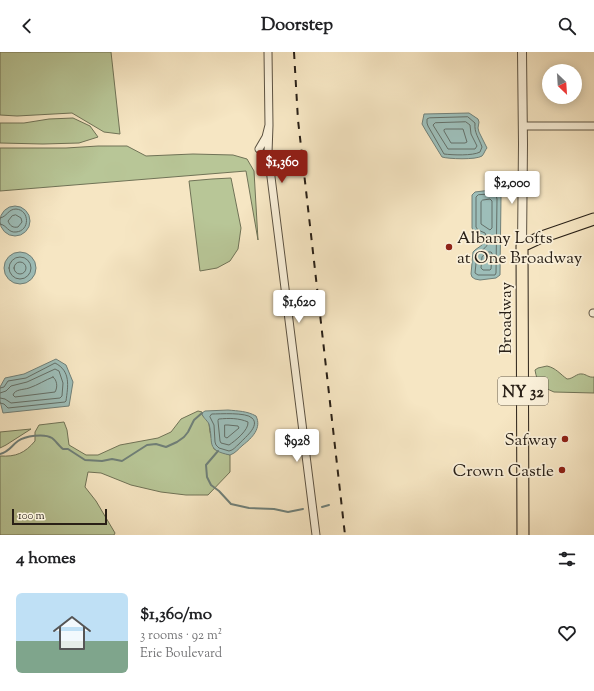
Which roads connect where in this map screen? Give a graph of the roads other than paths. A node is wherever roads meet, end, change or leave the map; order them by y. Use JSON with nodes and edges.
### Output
{"nodes":[{"id":1,"x":268,"y":52,"type":"edge"},
{"id":2,"x":522,"y":52,"type":"edge"},
{"id":3,"x":269,"y":125,"type":"junction"},
{"id":4,"x":523,"y":126,"type":"junction"},
{"id":5,"x":594,"y":126,"type":"edge"},
{"id":6,"x":259,"y":149,"type":"dead end"},
{"id":7,"x":594,"y":219,"type":"edge"},
{"id":8,"x":522,"y":246,"type":"junction"},
{"id":9,"x":316,"y":535,"type":"edge"},
{"id":10,"x":523,"y":535,"type":"edge"}],
"edges":[{"from":1,"to":3,"type":"street"},
{"from":2,"to":4,"type":"street","name":"Broadway"},
{"from":3,"to":6,"type":"street"},
{"from":3,"to":9,"type":"street"},
{"from":4,"to":5,"type":"street"},
{"from":4,"to":8,"type":"street","name":"Broadway"},
{"from":7,"to":8,"type":"main road"},
{"from":8,"to":10,"type":"main road","name":"Broadway","number":"NY 32"}]}
